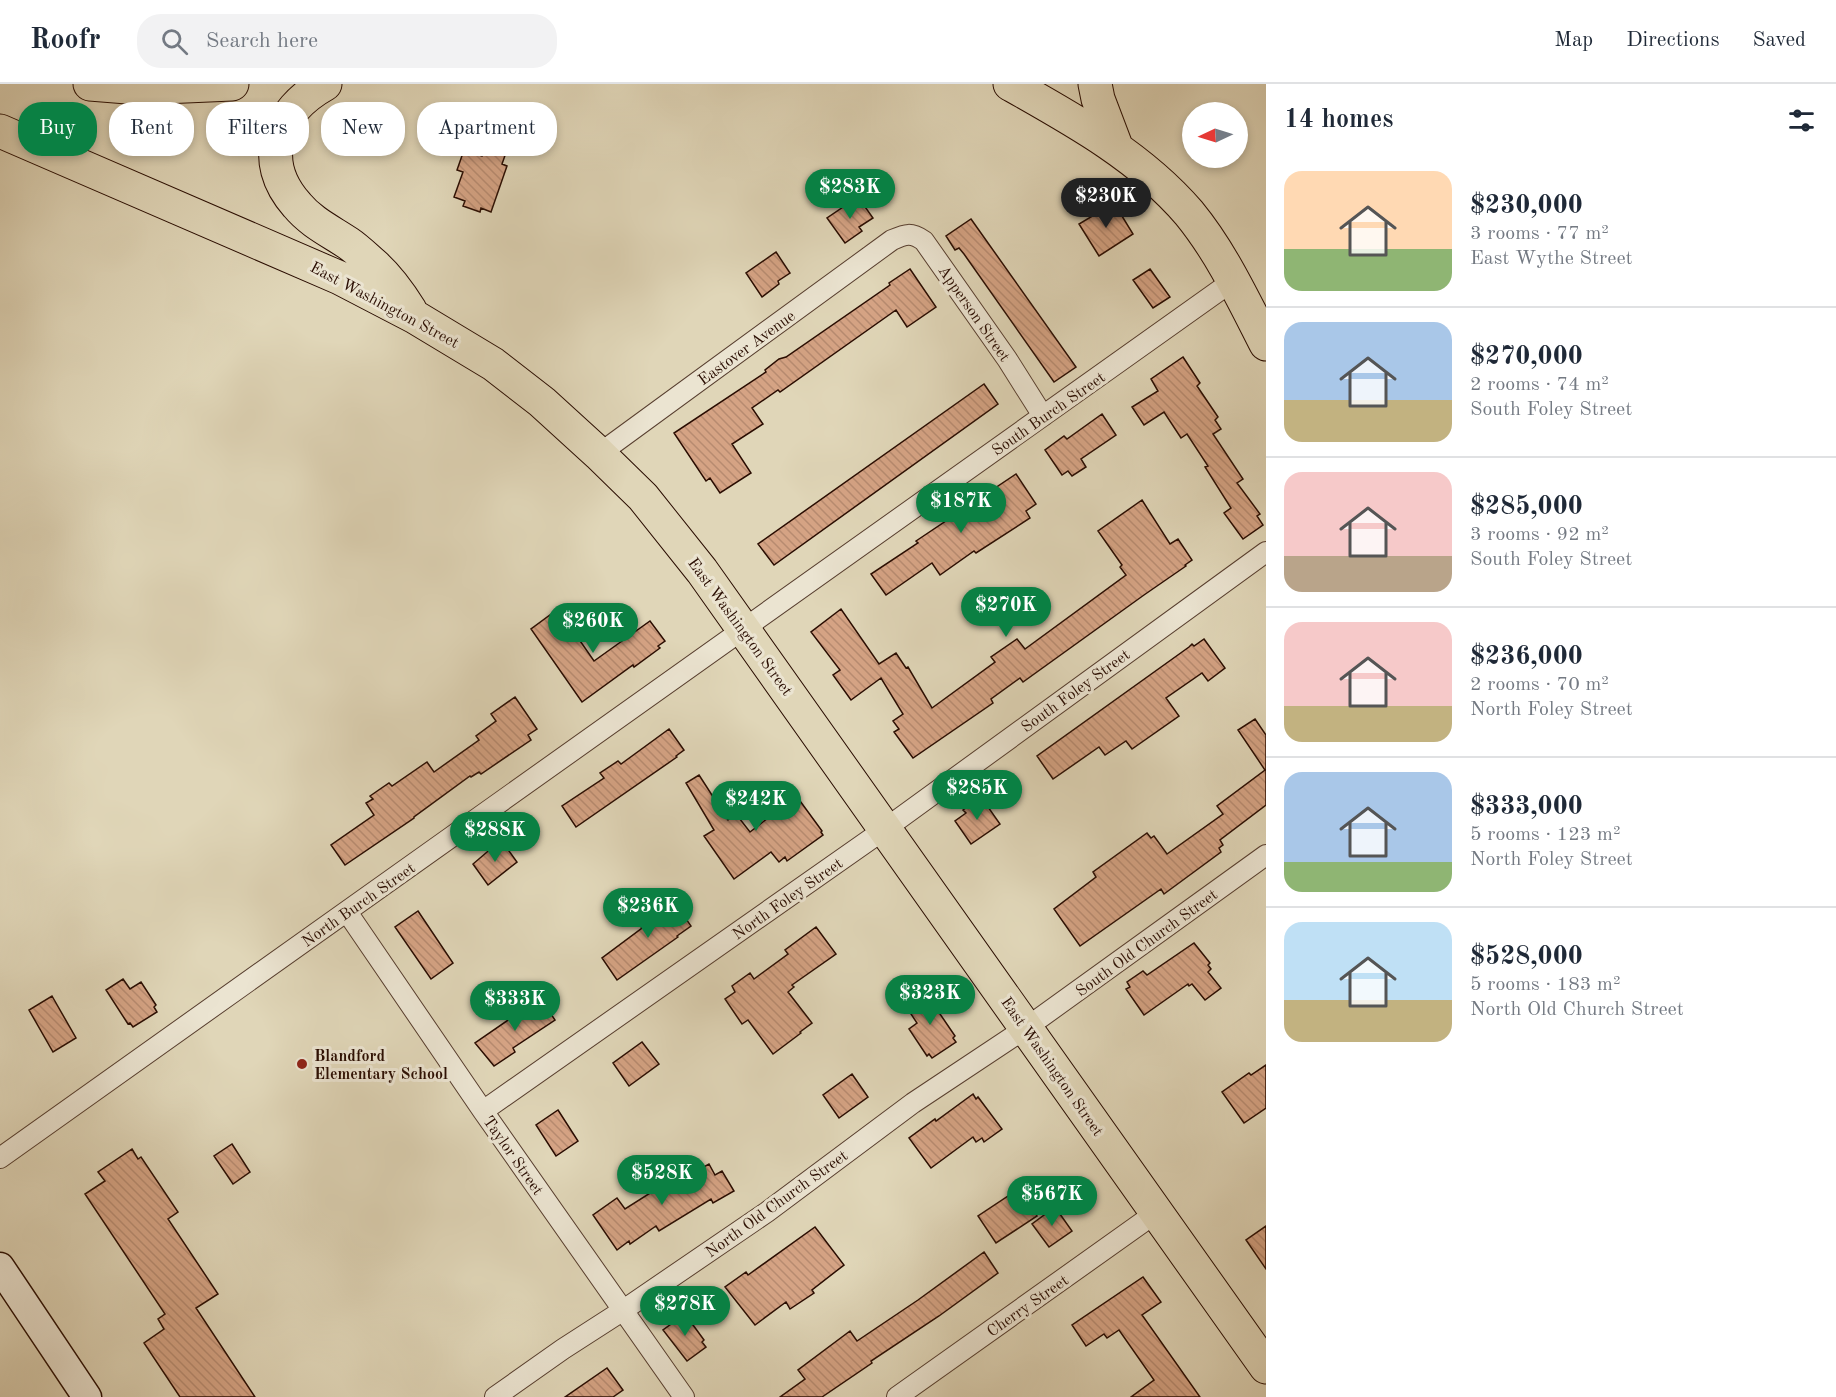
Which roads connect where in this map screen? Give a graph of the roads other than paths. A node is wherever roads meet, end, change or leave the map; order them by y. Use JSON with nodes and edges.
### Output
{"nodes":[{"id":1,"x":90,"y":84,"type":"edge"},
{"id":2,"x":232,"y":84,"type":"edge"},
{"id":3,"x":325,"y":84,"type":"edge"},
{"id":4,"x":1010,"y":84,"type":"edge"},
{"id":5,"x":1095,"y":84,"type":"edge"},
{"id":6,"x":0,"y":132,"type":"edge"},
{"id":7,"x":1118,"y":149,"type":"junction"},
{"id":8,"x":892,"y":240,"type":"joint"},
{"id":9,"x":1234,"y":280,"type":"junction"},
{"id":10,"x":415,"y":317,"type":"junction"},
{"id":11,"x":1266,"y":344,"type":"edge"},
{"id":12,"x":1042,"y":416,"type":"junction"},
{"id":13,"x":599,"y":454,"type":"junction"},
{"id":14,"x":1266,"y":552,"type":"edge"},
{"id":15,"x":745,"y":629,"type":"junction"},
{"id":16,"x":885,"y":829,"type":"junction"},
{"id":17,"x":1266,"y":855,"type":"edge"},
{"id":18,"x":347,"y":912,"type":"junction"},
{"id":19,"x":1026,"y":1028,"type":"junction"},
{"id":20,"x":483,"y":1111,"type":"junction"},
{"id":21,"x":0,"y":1158,"type":"edge"},
{"id":22,"x":1157,"y":1212,"type":"junction"},
{"id":23,"x":0,"y":1267,"type":"edge"},
{"id":24,"x":622,"y":1311,"type":"junction"},
{"id":25,"x":1266,"y":1367,"type":"edge"},
{"id":26,"x":87,"y":1397,"type":"edge"},
{"id":27,"x":495,"y":1397,"type":"edge"},
{"id":28,"x":684,"y":1397,"type":"edge"},
{"id":29,"x":897,"y":1397,"type":"edge"}],
"edges":[{"from":1,"to":2,"type":"highway"},
{"from":3,"to":10,"type":"highway"},
{"from":4,"to":7,"type":"highway"},
{"from":5,"to":7,"type":"highway"},
{"from":6,"to":10,"type":"highway","name":"East Washington Street"},
{"from":7,"to":9,"type":"highway"},
{"from":8,"to":12,"type":"street","name":"Apperson Street"},
{"from":8,"to":13,"type":"street","name":"Eastover Avenue"},
{"from":9,"to":11,"type":"highway"},
{"from":9,"to":12,"type":"street","name":"South Burch Street"},
{"from":10,"to":13,"type":"highway","name":"East Washington Street"},
{"from":12,"to":15,"type":"street","name":"South Burch Street"},
{"from":13,"to":15,"type":"highway","name":"East Washington Street"},
{"from":14,"to":16,"type":"street","name":"South Foley Street"},
{"from":15,"to":16,"type":"highway","name":"East Washington Street"},
{"from":15,"to":18,"type":"street","name":"North Burch Street"},
{"from":16,"to":19,"type":"highway","name":"East Washington Street"},
{"from":16,"to":20,"type":"street","name":"North Foley Street"},
{"from":17,"to":19,"type":"street","name":"South Old Church Street"},
{"from":18,"to":20,"type":"street","name":"Taylor Street"},
{"from":18,"to":21,"type":"street","name":"North Burch Street"},
{"from":19,"to":22,"type":"highway","name":"East Washington Street"},
{"from":19,"to":24,"type":"street","name":"North Old Church Street"},
{"from":20,"to":24,"type":"street","name":"Taylor Street"},
{"from":22,"to":25,"type":"highway","name":"East Washington Street"},
{"from":22,"to":29,"type":"street","name":"Cherry Street"},
{"from":23,"to":26,"type":"street"},
{"from":24,"to":27,"type":"street","name":"North Old Church Street"},
{"from":24,"to":28,"type":"street","name":"Taylor Street"}]}
